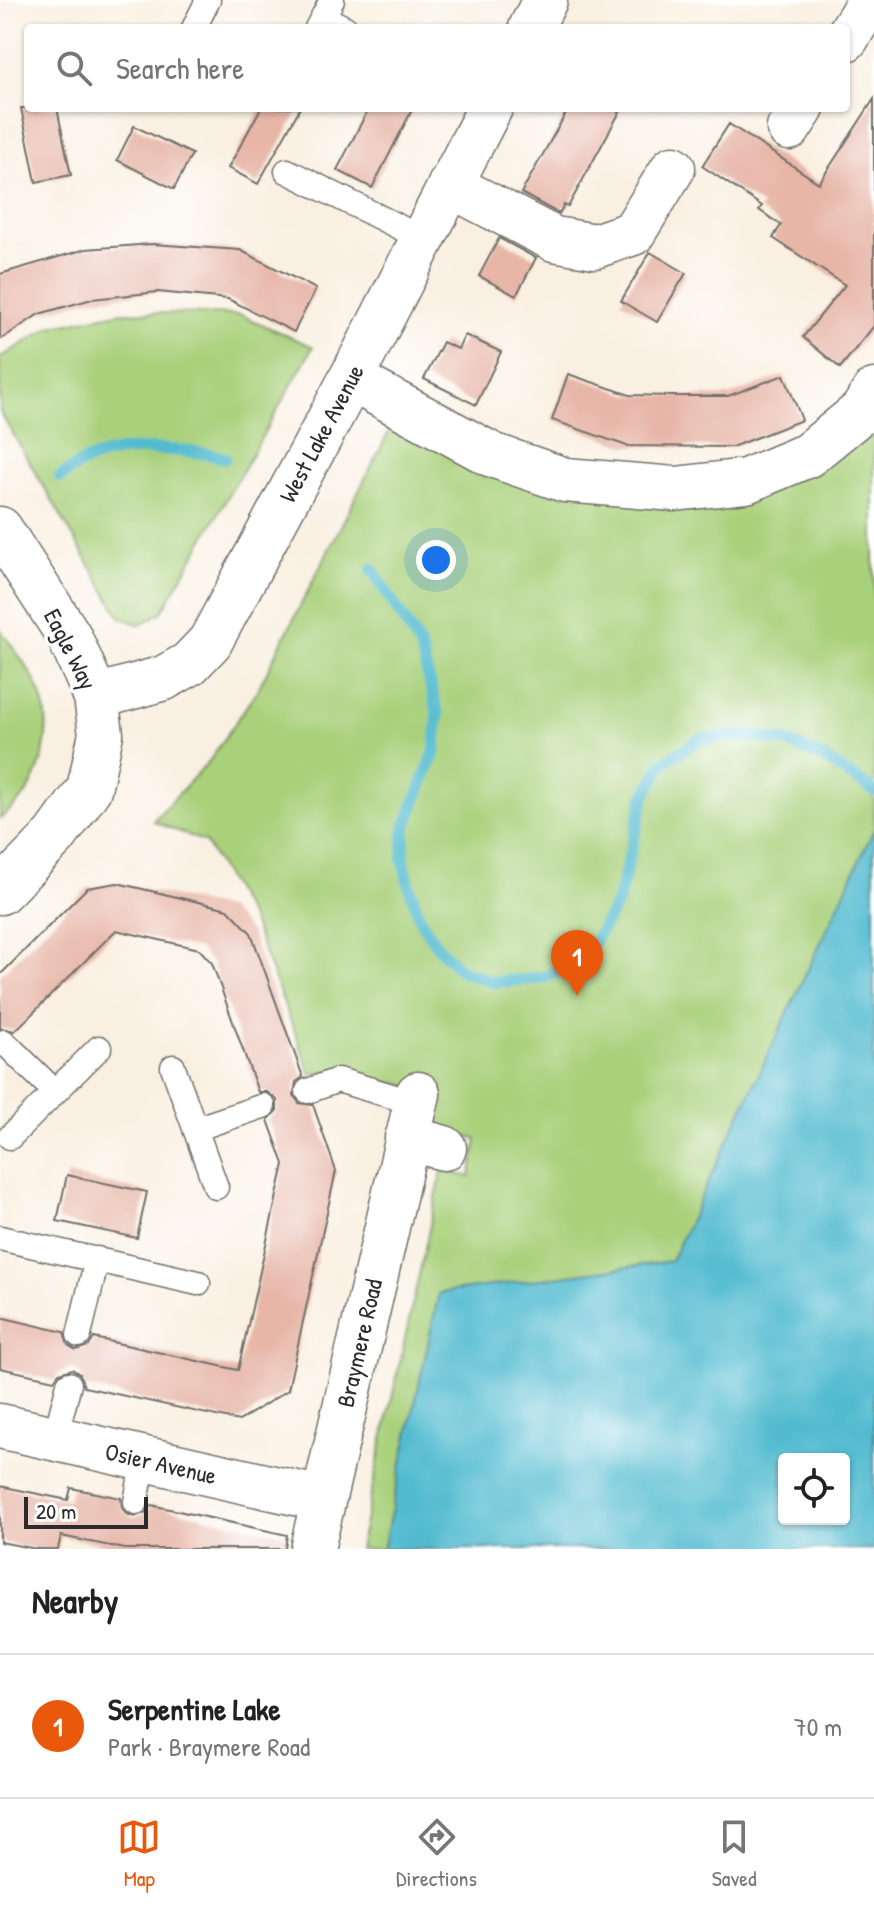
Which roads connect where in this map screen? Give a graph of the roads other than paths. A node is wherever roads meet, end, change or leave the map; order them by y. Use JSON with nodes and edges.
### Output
{"nodes":[{"id":1,"x":208,"y":0,"type":"edge"},
{"id":2,"x":545,"y":0,"type":"edge"},
{"id":3,"x":874,"y":2,"type":"edge"},
{"id":4,"x":196,"y":24,"type":"edge"},
{"id":5,"x":533,"y":24,"type":"edge"},
{"id":6,"x":850,"y":33,"type":"edge"},
{"id":7,"x":488,"y":112,"type":"edge"},
{"id":8,"x":673,"y":168,"type":"dead end"},
{"id":9,"x":287,"y":171,"type":"dead end"},
{"id":10,"x":450,"y":185,"type":"junction"},
{"id":11,"x":423,"y":239,"type":"junction"},
{"id":12,"x":351,"y":379,"type":"junction"},
{"id":13,"x":874,"y":391,"type":"edge"},
{"id":14,"x":0,"y":529,"type":"edge"},
{"id":15,"x":96,"y":697,"type":"junction"},
{"id":16,"x":0,"y":892,"type":"edge"},
{"id":17,"x":4,"y":1042,"type":"dead end"},
{"id":18,"x":99,"y":1048,"type":"dead end"},
{"id":19,"x":173,"y":1067,"type":"dead end"},
{"id":20,"x":308,"y":1091,"type":"dead end"},
{"id":21,"x":55,"y":1092,"type":"junction"},
{"id":22,"x":263,"y":1106,"type":"dead end"},
{"id":23,"x":421,"y":1121,"type":"joint"},
{"id":24,"x":195,"y":1129,"type":"junction"},
{"id":25,"x":10,"y":1137,"type":"dead end"},
{"id":26,"x":216,"y":1187,"type":"dead end"},
{"id":27,"x":0,"y":1238,"type":"edge"},
{"id":28,"x":97,"y":1259,"type":"junction"},
{"id":29,"x":198,"y":1283,"type":"dead end"},
{"id":30,"x":79,"y":1335,"type":"dead end"},
{"id":31,"x":69,"y":1384,"type":"dead end"},
{"id":32,"x":0,"y":1426,"type":"edge"},
{"id":33,"x":55,"y":1438,"type":"junction"},
{"id":34,"x":144,"y":1459,"type":"junction"},
{"id":35,"x":322,"y":1499,"type":"junction"},
{"id":36,"x":136,"y":1502,"type":"dead end"},
{"id":37,"x":312,"y":1549,"type":"edge"}],
"edges":[{"from":1,"to":4,"type":"lane"},
{"from":2,"to":5,"type":"street"},
{"from":3,"to":6,"type":"street"},
{"from":7,"to":10,"type":"street","name":"West Lake Avenue"},
{"from":8,"to":10,"type":"street"},
{"from":9,"to":11,"type":"lane"},
{"from":10,"to":11,"type":"street","name":"West Lake Avenue"},
{"from":11,"to":12,"type":"street","name":"West Lake Avenue"},
{"from":12,"to":13,"type":"street"},
{"from":12,"to":15,"type":"street","name":"West Lake Avenue"},
{"from":14,"to":15,"type":"street","name":"Eagle Way"},
{"from":15,"to":16,"type":"street","name":"Eagle Way"},
{"from":17,"to":21,"type":"lane"},
{"from":18,"to":21,"type":"lane"},
{"from":19,"to":24,"type":"lane"},
{"from":20,"to":23,"type":"lane"},
{"from":21,"to":25,"type":"lane"},
{"from":22,"to":24,"type":"lane"},
{"from":23,"to":35,"type":"street","name":"Braymere Road"},
{"from":24,"to":26,"type":"lane"},
{"from":27,"to":28,"type":"lane"},
{"from":28,"to":29,"type":"lane"},
{"from":28,"to":30,"type":"lane"},
{"from":31,"to":33,"type":"lane"},
{"from":32,"to":33,"type":"street","name":"Osier Avenue"},
{"from":33,"to":34,"type":"street","name":"Osier Avenue"},
{"from":34,"to":35,"type":"street","name":"Osier Avenue"},
{"from":34,"to":36,"type":"lane"},
{"from":35,"to":37,"type":"street","name":"Braymere Road"}]}
